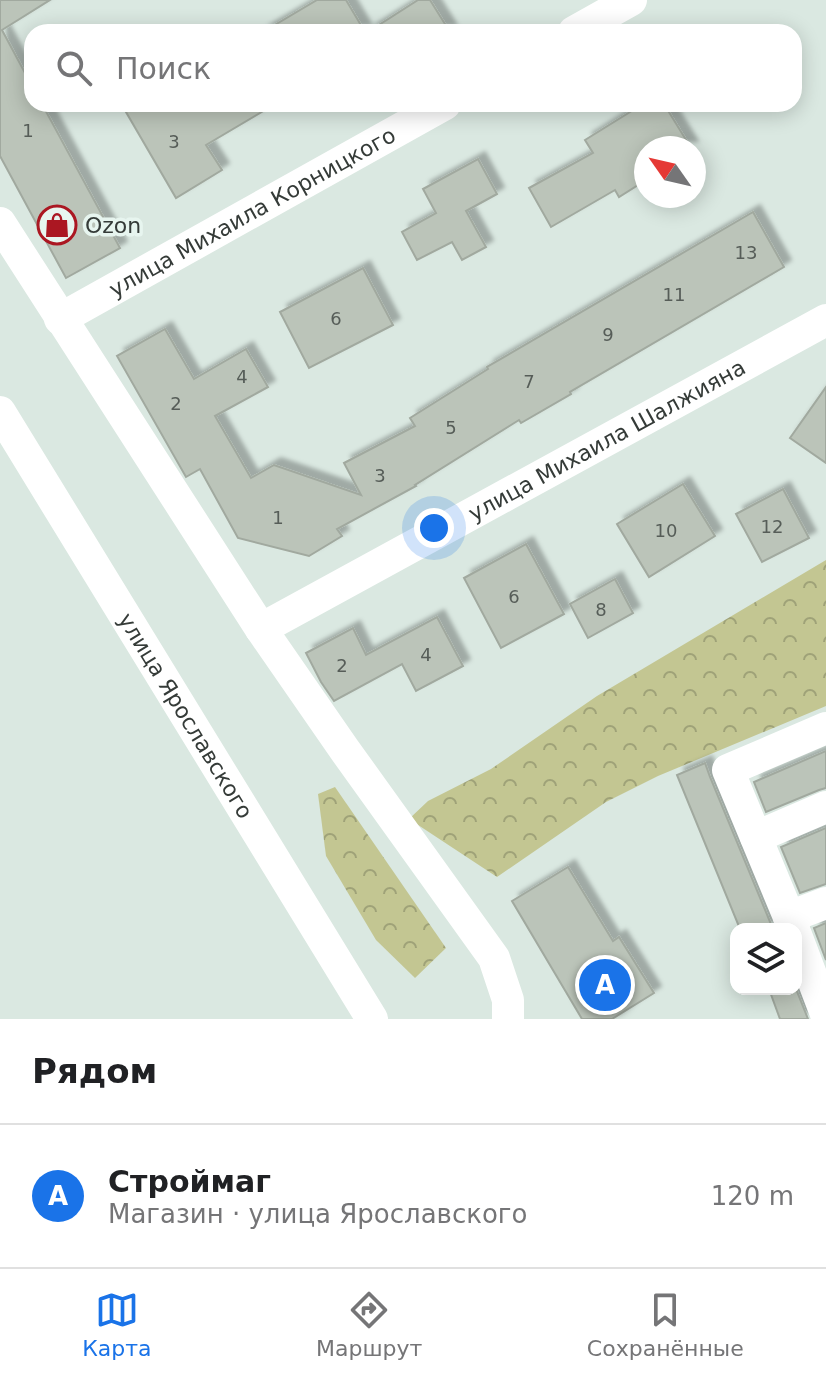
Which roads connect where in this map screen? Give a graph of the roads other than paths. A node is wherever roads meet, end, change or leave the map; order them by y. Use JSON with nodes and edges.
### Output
{"nodes":[{"id":1,"x":631,"y":0,"type":"edge"},
{"id":2,"x":588,"y":24,"type":"edge"},
{"id":3,"x":431,"y":112,"type":"edge"},
{"id":4,"x":0,"y":223,"type":"edge"},
{"id":5,"x":60,"y":319,"type":"junction"},
{"id":6,"x":826,"y":320,"type":"edge"},
{"id":7,"x":0,"y":412,"type":"edge"},
{"id":8,"x":261,"y":629,"type":"junction"},
{"id":9,"x":826,"y":728,"type":"edge"},
{"id":10,"x":826,"y":807,"type":"edge"},
{"id":11,"x":756,"y":837,"type":"junction"},
{"id":12,"x":826,"y":903,"type":"edge"},
{"id":13,"x":791,"y":923,"type":"edge"},
{"id":14,"x":798,"y":923,"type":"edge"},
{"id":15,"x":802,"y":950,"type":"edge"},
{"id":16,"x":825,"y":1009,"type":"edge"},
{"id":17,"x":372,"y":1019,"type":"edge"},
{"id":18,"x":508,"y":1019,"type":"edge"}],
"edges":[{"from":1,"to":2,"type":"street"},
{"from":3,"to":5,"type":"street","name":"улица Михаила Корницкого"},
{"from":4,"to":5,"type":"street"},
{"from":5,"to":8,"type":"street"},
{"from":6,"to":8,"type":"street","name":"улица Михаила Шалжияна"},
{"from":7,"to":17,"type":"street","name":"улица Ярославского"},
{"from":8,"to":18,"type":"street"},
{"from":9,"to":11,"type":"street"},
{"from":10,"to":11,"type":"street"},
{"from":11,"to":13,"type":"street"},
{"from":12,"to":14,"type":"street"},
{"from":15,"to":16,"type":"street"}]}
